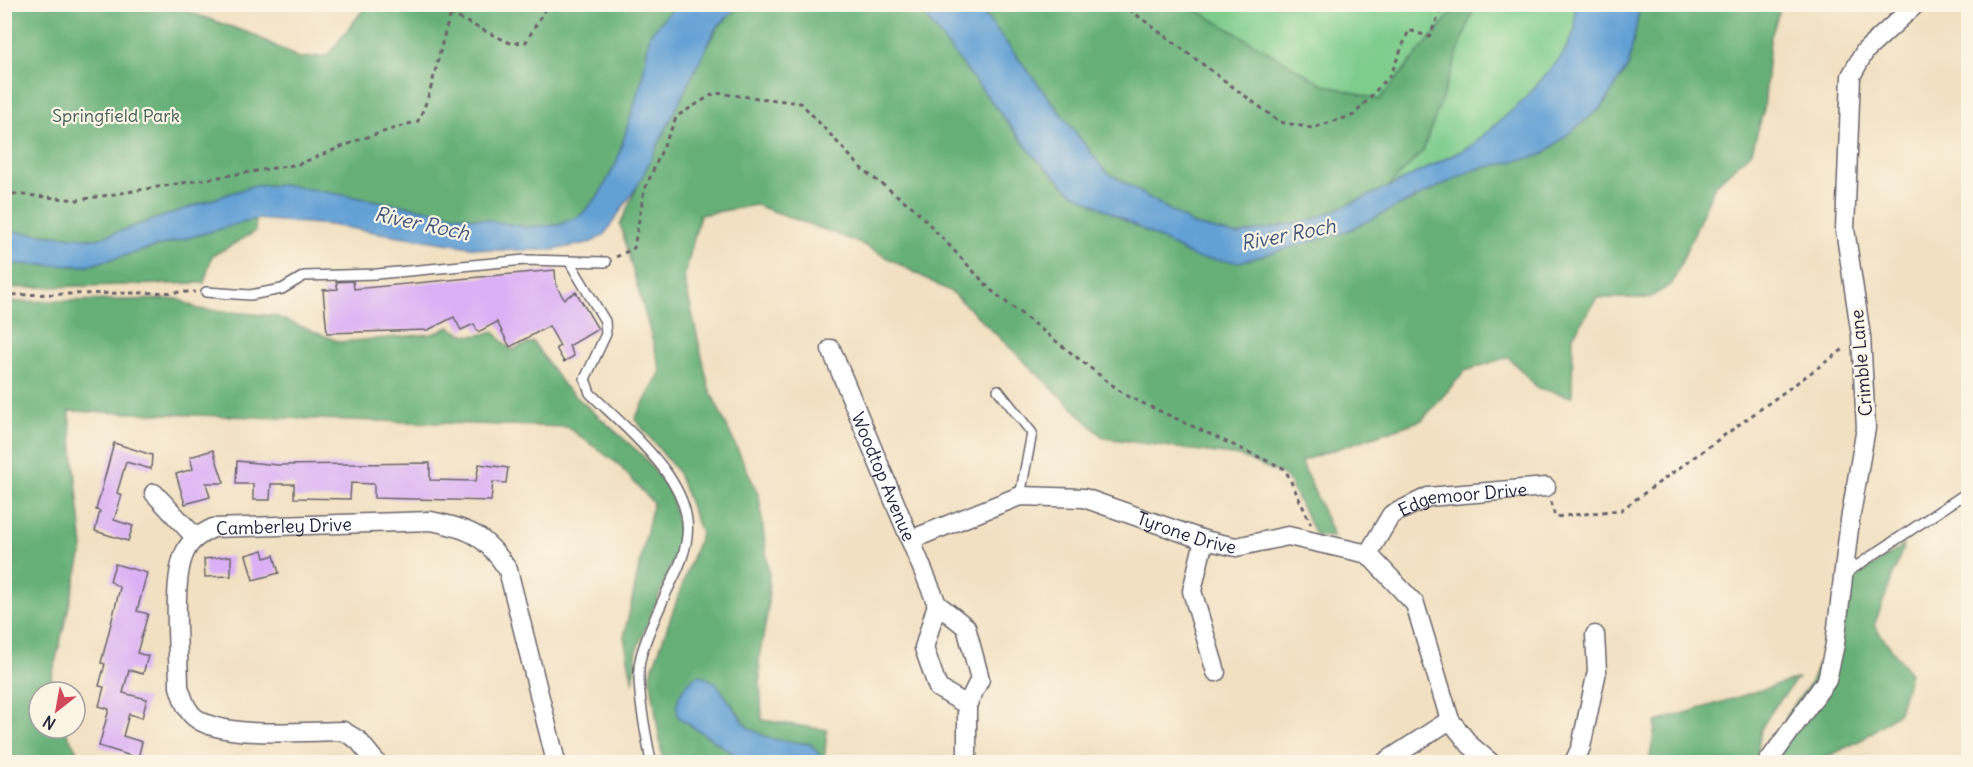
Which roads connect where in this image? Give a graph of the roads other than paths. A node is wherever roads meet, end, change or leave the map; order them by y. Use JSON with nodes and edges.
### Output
{"nodes":[{"id":1,"x":1916,"y":4,"type":"edge"},
{"id":2,"x":569,"y":261,"type":"junction"},
{"id":3,"x":606,"y":262,"type":"road end"},
{"id":4,"x":206,"y":292,"type":"road end"},
{"id":5,"x":831,"y":350,"type":"dead end"},
{"id":6,"x":998,"y":390,"type":"dead end"},
{"id":7,"x":1546,"y":487,"type":"road end"},
{"id":8,"x":153,"y":492,"type":"dead end"},
{"id":9,"x":1968,"y":492,"type":"edge"},
{"id":10,"x":1020,"y":496,"type":"junction"},
{"id":11,"x":195,"y":537,"type":"junction"},
{"id":12,"x":910,"y":540,"type":"junction"},
{"id":13,"x":1204,"y":540,"type":"junction"},
{"id":14,"x":1368,"y":554,"type":"junction"},
{"id":15,"x":1843,"y":575,"type":"junction"},
{"id":16,"x":937,"y":604,"type":"junction"},
{"id":17,"x":1595,"y":636,"type":"dead end"},
{"id":18,"x":1216,"y":672,"type":"dead end"},
{"id":19,"x":967,"y":705,"type":"junction"},
{"id":20,"x":1450,"y":720,"type":"junction"},
{"id":21,"x":376,"y":762,"type":"edge"},
{"id":22,"x":556,"y":762,"type":"edge"},
{"id":23,"x":651,"y":762,"type":"edge"},
{"id":24,"x":967,"y":762,"type":"edge"},
{"id":25,"x":1385,"y":762,"type":"edge"},
{"id":26,"x":1490,"y":762,"type":"edge"},
{"id":27,"x":1574,"y":762,"type":"edge"},
{"id":28,"x":1768,"y":762,"type":"edge"}],
"edges":[{"from":1,"to":15,"type":"street","name":"Crimble Lane"},
{"from":2,"to":3,"type":"lane"},
{"from":2,"to":4,"type":"lane"},
{"from":2,"to":23,"type":"lane"},
{"from":5,"to":12,"type":"street","name":"Woodtop Avenue"},
{"from":6,"to":10,"type":"lane"},
{"from":7,"to":14,"type":"street","name":"Edgemoor Drive"},
{"from":8,"to":11,"type":"street"},
{"from":9,"to":15,"type":"lane"},
{"from":10,"to":12,"type":"street","name":"Tyrone Drive"},
{"from":10,"to":13,"type":"street","name":"Tyrone Drive"},
{"from":11,"to":21,"type":"street","name":"Camberley Drive"},
{"from":11,"to":22,"type":"street","name":"Camberley Drive"},
{"from":12,"to":16,"type":"street","name":"Woodtop Avenue"},
{"from":13,"to":14,"type":"street","name":"Tyrone Drive"},
{"from":13,"to":18,"type":"street"},
{"from":14,"to":20,"type":"street"},
{"from":15,"to":28,"type":"street","name":"Crimble Lane"},
{"from":16,"to":19,"type":"street","name":"Woodtop Avenue"},
{"from":16,"to":19,"type":"street"},
{"from":17,"to":27,"type":"street"},
{"from":19,"to":24,"type":"street","name":"Woodtop Avenue"},
{"from":20,"to":25,"type":"street"},
{"from":20,"to":26,"type":"street"}]}
